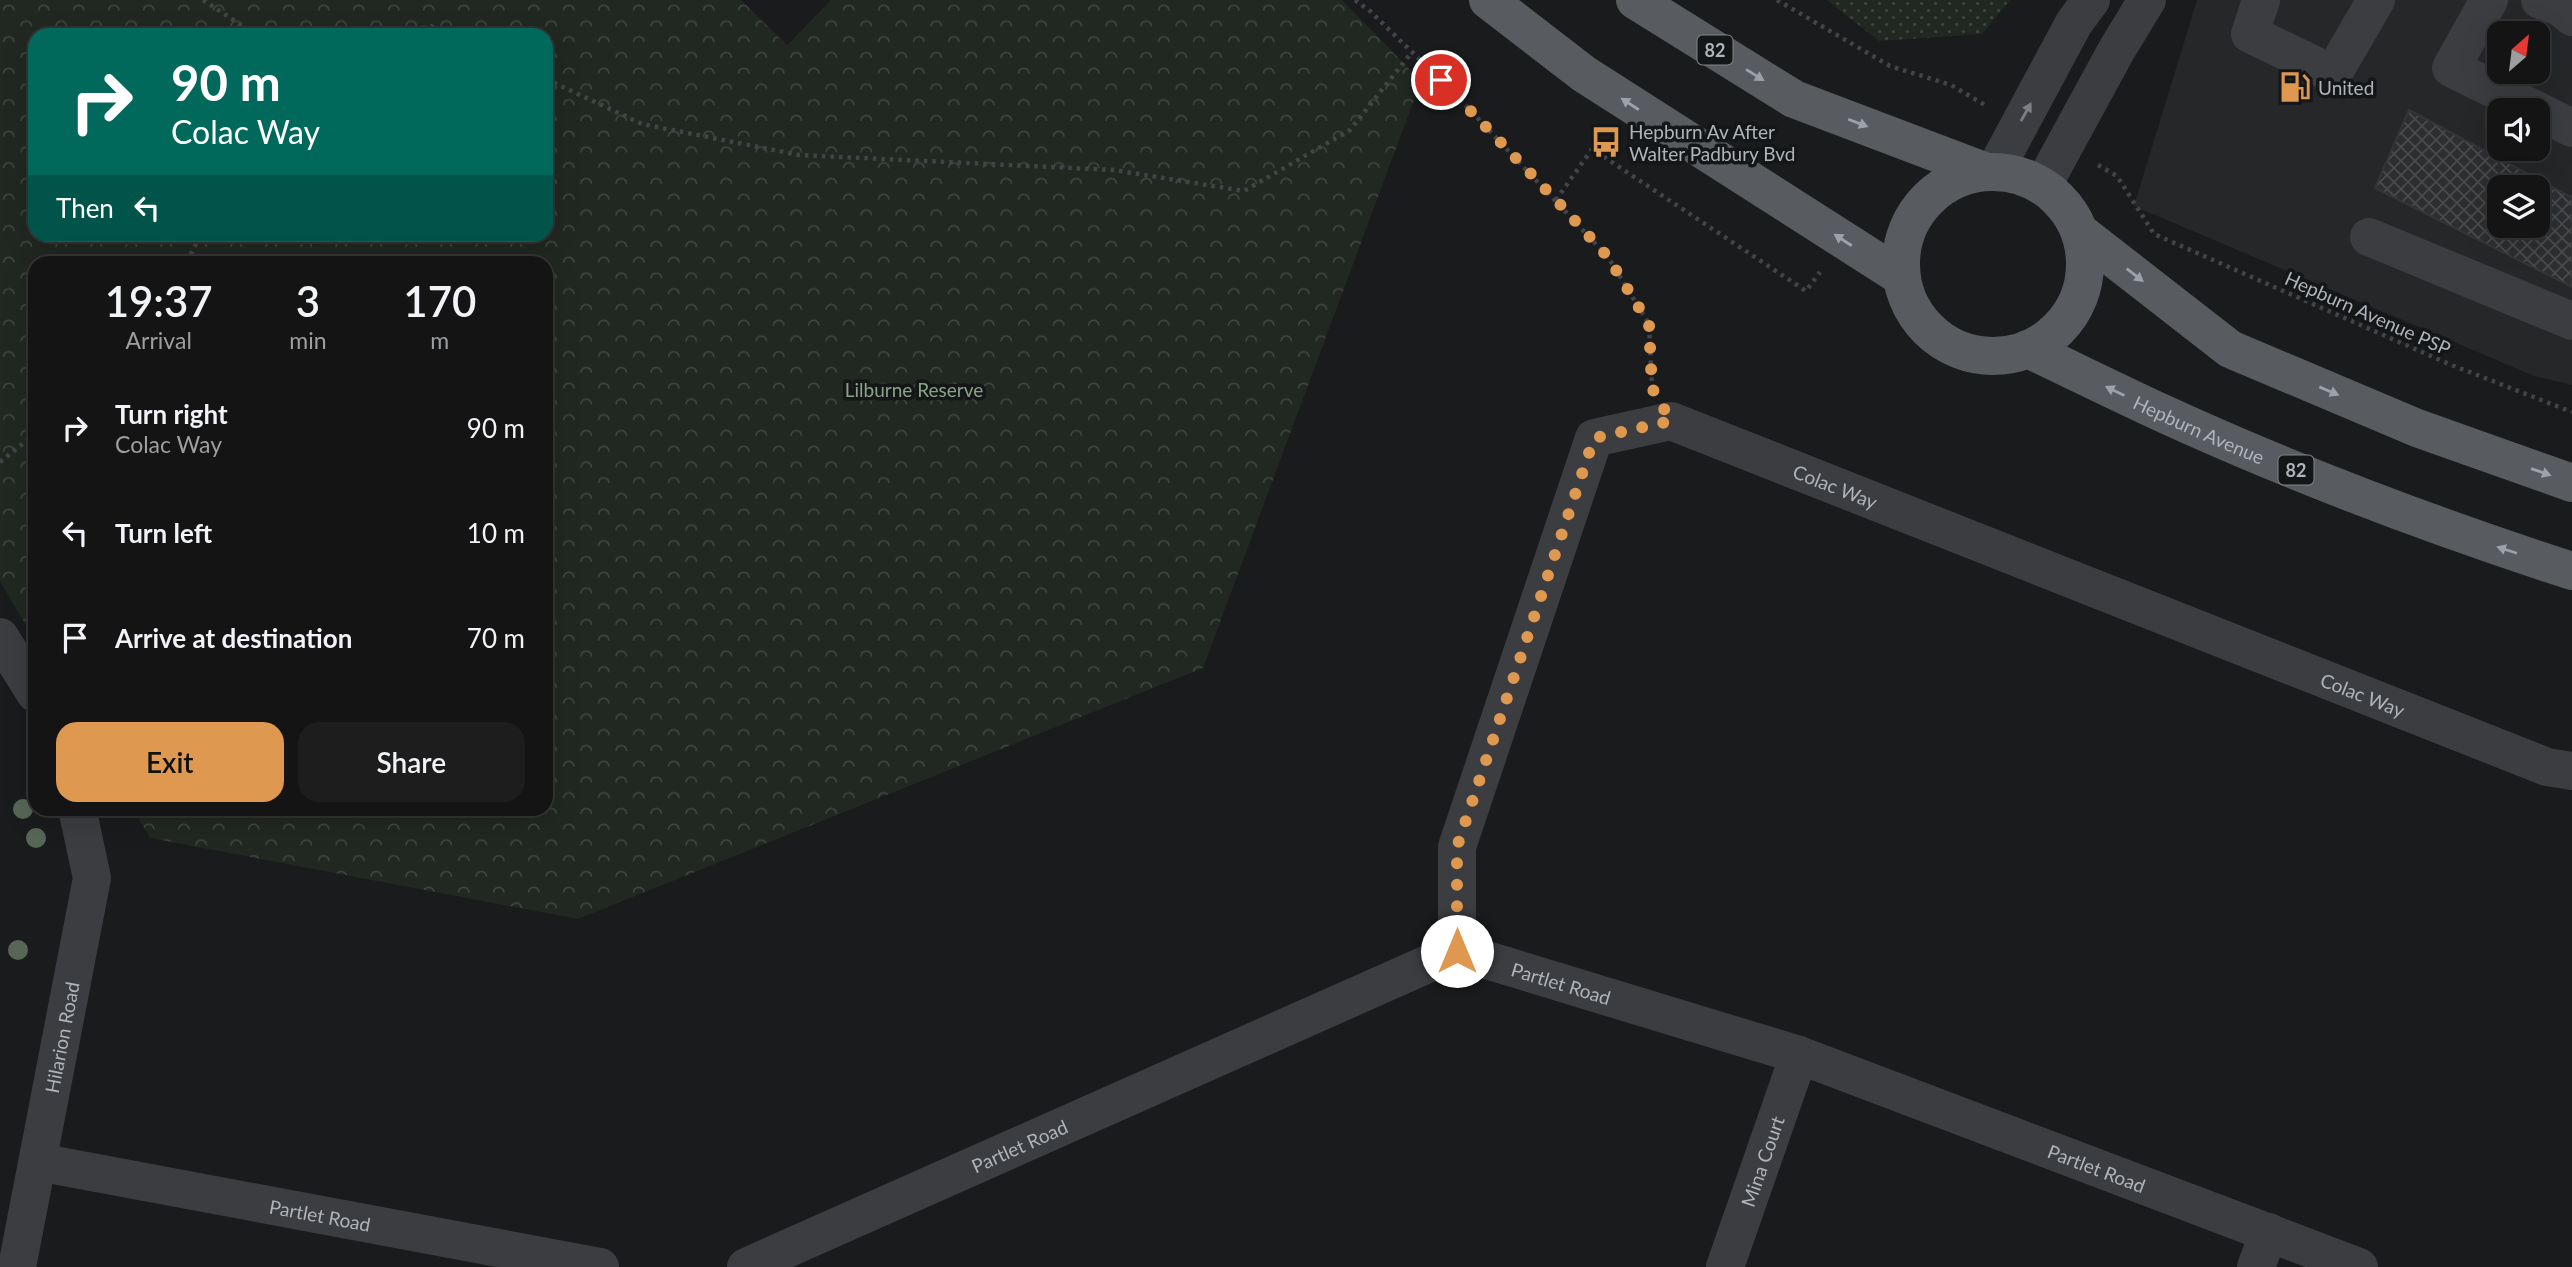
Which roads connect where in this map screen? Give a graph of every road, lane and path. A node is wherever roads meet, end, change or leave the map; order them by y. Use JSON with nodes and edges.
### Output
{"nodes":[{"id":1,"x":203,"y":0,"type":"edge"},
{"id":2,"x":1355,"y":0,"type":"edge"},
{"id":3,"x":1488,"y":0,"type":"edge"},
{"id":4,"x":1635,"y":0,"type":"edge"},
{"id":5,"x":1777,"y":0,"type":"edge"},
{"id":6,"x":2147,"y":0,"type":"edge"},
{"id":7,"x":2376,"y":0,"type":"edge"},
{"id":8,"x":2489,"y":0,"type":"edge"},
{"id":9,"x":2258,"y":1,"type":"edge"},
{"id":10,"x":2083,"y":11,"type":"edge"},
{"id":11,"x":245,"y":28,"type":"edge"},
{"id":12,"x":1412,"y":52,"type":"junction"},
{"id":13,"x":553,"y":82,"type":"edge"},
{"id":14,"x":1951,"y":85,"type":"dead end"},
{"id":15,"x":2511,"y":98,"type":"edge"},
{"id":16,"x":2550,"y":117,"type":"edge"},
{"id":17,"x":2572,"y":128,"type":"edge"},
{"id":18,"x":1989,"y":171,"type":"junction"},
{"id":19,"x":2043,"y":185,"type":"junction"},
{"id":20,"x":1556,"y":200,"type":"junction"},
{"id":21,"x":2081,"y":233,"type":"junction"},
{"id":22,"x":2154,"y":234,"type":"dead end"},
{"id":23,"x":2369,"y":237,"type":"dead end"},
{"id":24,"x":1844,"y":241,"type":"junction"},
{"id":25,"x":1900,"y":276,"type":"junction"},
{"id":26,"x":2572,"y":321,"type":"edge"},
{"id":27,"x":2028,"y":349,"type":"junction"},
{"id":28,"x":2572,"y":412,"type":"edge"},
{"id":29,"x":1671,"y":421,"type":"junction"},
{"id":30,"x":28,"y":440,"type":"edge"},
{"id":31,"x":0,"y":462,"type":"edge"},
{"id":32,"x":2572,"y":483,"type":"edge"},
{"id":33,"x":2572,"y":571,"type":"edge"},
{"id":34,"x":0,"y":637,"type":"edge"},
{"id":35,"x":28,"y":681,"type":"edge"},
{"id":36,"x":2572,"y":771,"type":"edge"},
{"id":37,"x":79,"y":816,"type":"edge"},
{"id":38,"x":1457,"y":951,"type":"junction"},
{"id":39,"x":1799,"y":1055,"type":"junction"},
{"id":40,"x":38,"y":1162,"type":"junction"},
{"id":41,"x":2269,"y":1232,"type":"junction"},
{"id":42,"x":17,"y":1267,"type":"edge"},
{"id":43,"x":600,"y":1267,"type":"edge"},
{"id":44,"x":746,"y":1267,"type":"edge"},
{"id":45,"x":1725,"y":1267,"type":"edge"},
{"id":46,"x":2256,"y":1267,"type":"edge"},
{"id":47,"x":2359,"y":1267,"type":"edge"}],
"edges":[{"from":1,"to":11,"type":"path"},
{"from":2,"to":12,"type":"path"},
{"from":24,"to":3,"type":"main road","one_way":true},
{"from":4,"to":18,"type":"main road","number":"82","one_way":true},
{"from":5,"to":14,"type":"path"},
{"from":6,"to":19,"type":"street"},
{"from":7,"to":9,"type":"street"},
{"from":8,"to":15,"type":"street"},
{"from":18,"to":10,"type":"street","one_way":true},
{"from":12,"to":13,"type":"path"},
{"from":12,"to":20,"type":"path"},
{"from":16,"to":17,"type":"street"},
{"from":18,"to":19,"type":"main road"},
{"from":18,"to":25,"type":"main road"},
{"from":19,"to":21,"type":"main road"},
{"from":20,"to":24,"type":"path"},
{"from":20,"to":29,"type":"path"},
{"from":21,"to":27,"type":"main road"},
{"from":21,"to":32,"type":"main road","one_way":true},
{"from":22,"to":28,"type":"path","name":"Hepburn Avenue PSP"},
{"from":23,"to":26,"type":"street"},
{"from":24,"to":25,"type":"main road"},
{"from":25,"to":27,"type":"main road"},
{"from":33,"to":27,"type":"main road","name":"Hepburn Avenue","number":"82","one_way":true},
{"from":29,"to":36,"type":"street","name":"Colac Way"},
{"from":29,"to":38,"type":"street"},
{"from":30,"to":31,"type":"path"},
{"from":34,"to":35,"type":"street"},
{"from":37,"to":40,"type":"street","name":"Hilarion Road"},
{"from":38,"to":39,"type":"street","name":"Partlet Road"},
{"from":38,"to":44,"type":"street","name":"Partlet Road"},
{"from":39,"to":41,"type":"street","name":"Partlet Road"},
{"from":39,"to":45,"type":"street","name":"Mina Court"},
{"from":40,"to":42,"type":"street","name":"Hilarion Road"},
{"from":40,"to":43,"type":"street","name":"Partlet Road"},
{"from":41,"to":46,"type":"street"},
{"from":41,"to":47,"type":"street","name":"Partlet Road"}]}
